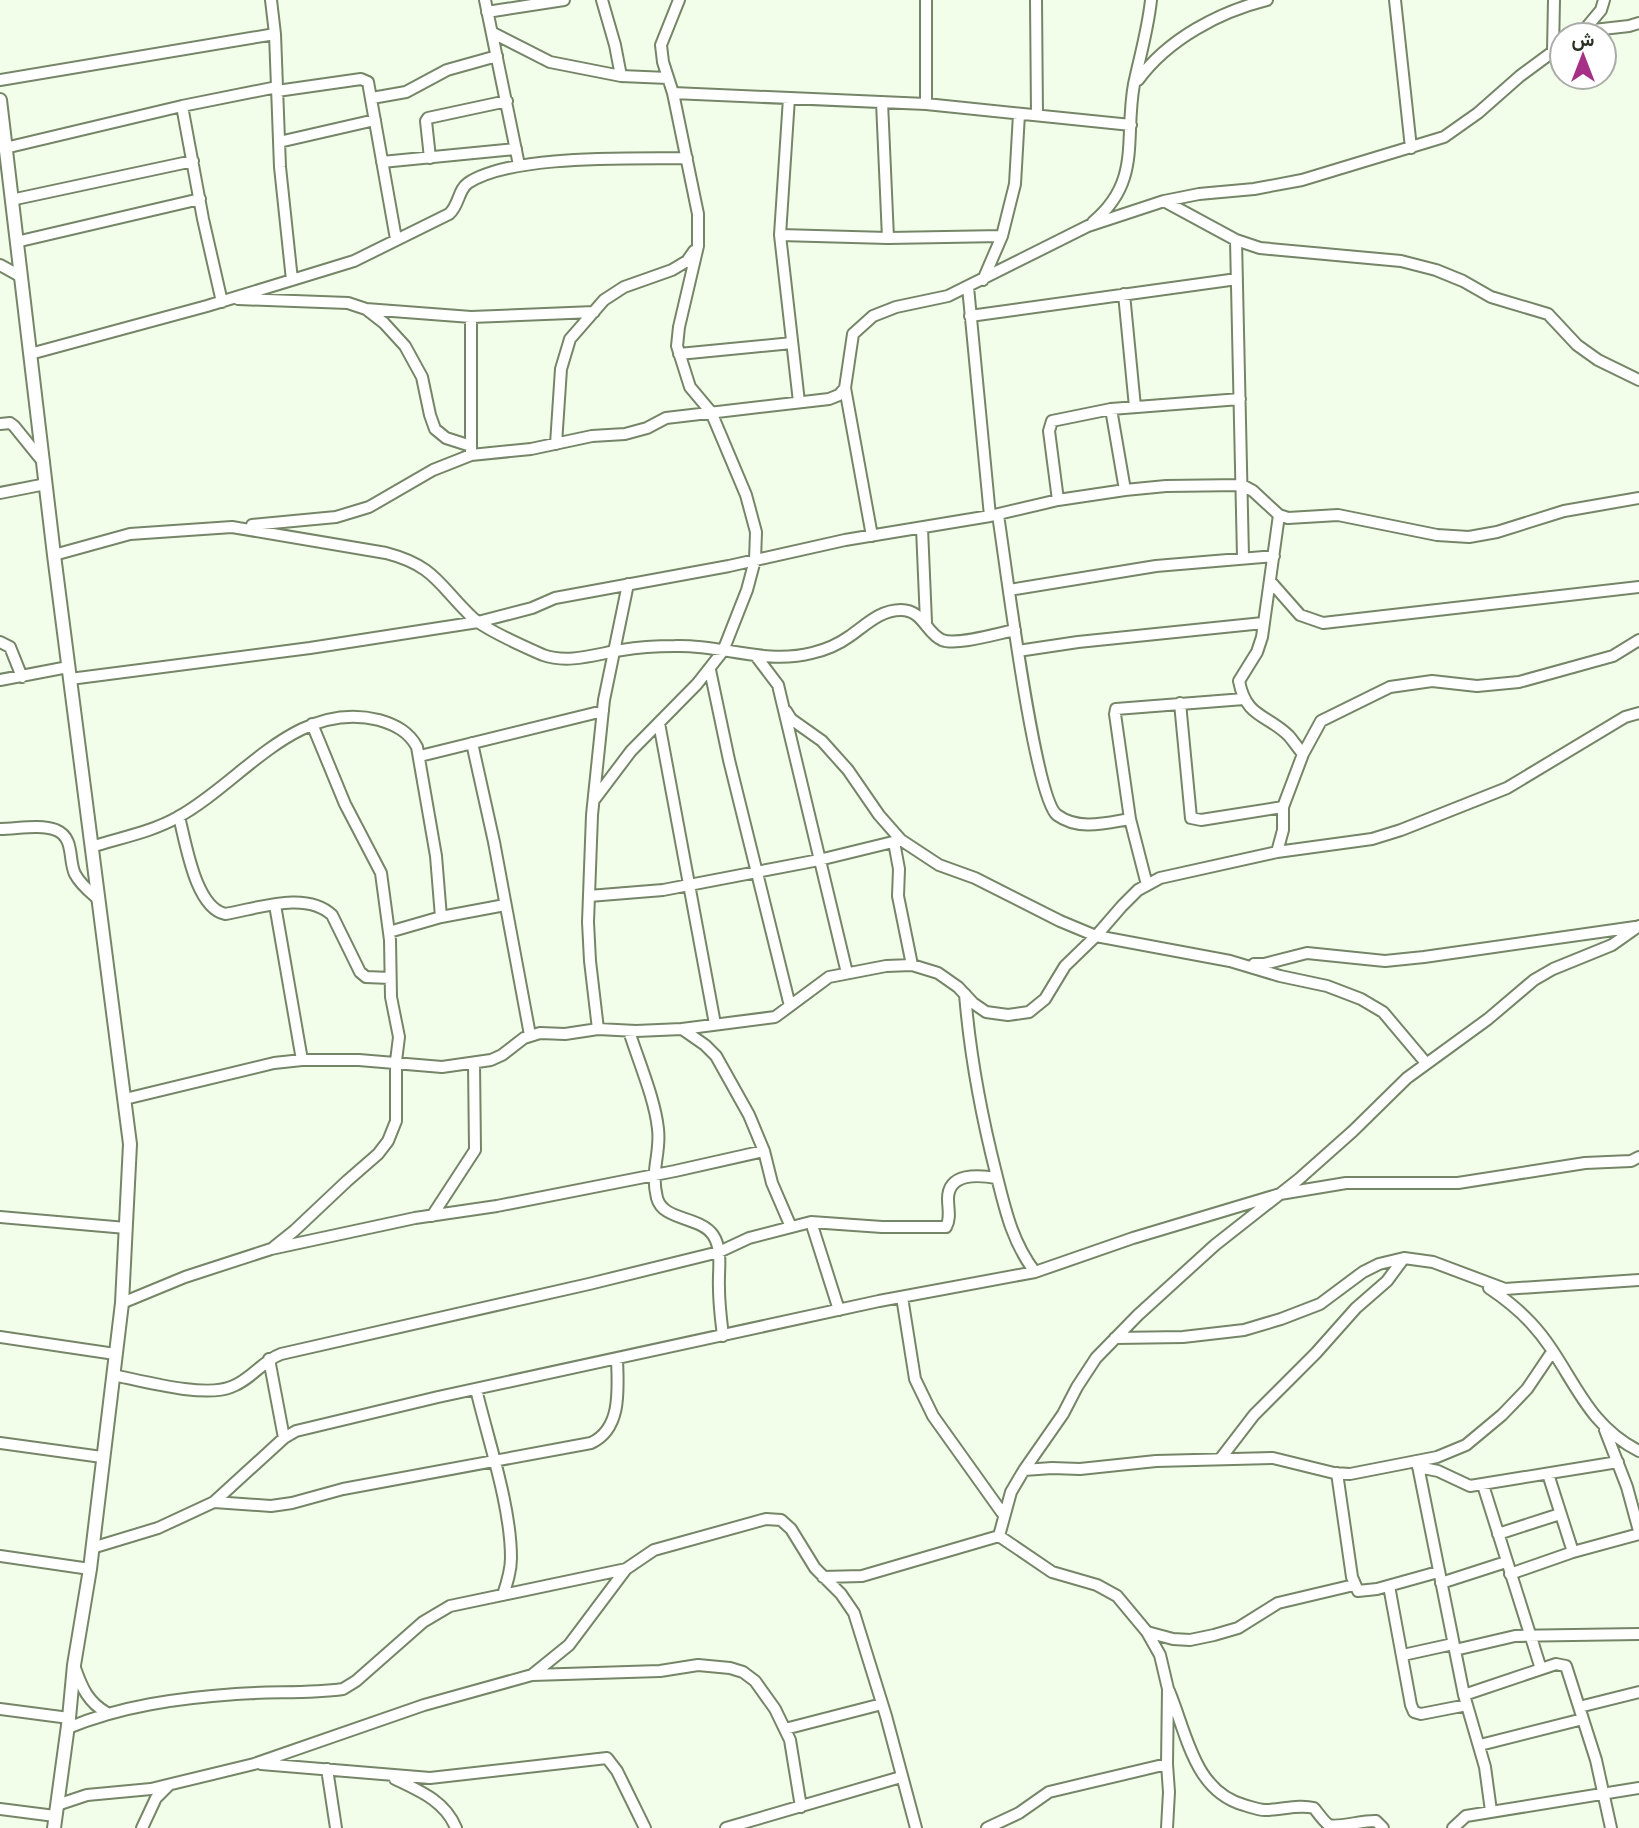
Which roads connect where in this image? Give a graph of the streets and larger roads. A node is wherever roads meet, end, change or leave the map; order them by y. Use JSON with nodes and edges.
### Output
{"nodes":[{"id":1,"x":271,"y":0,"type":"edge"},
{"id":2,"x":564,"y":0,"type":"edge"},
{"id":3,"x":602,"y":0,"type":"edge"},
{"id":4,"x":679,"y":0,"type":"edge"},
{"id":5,"x":926,"y":0,"type":"edge"},
{"id":6,"x":1036,"y":0,"type":"edge"},
{"id":7,"x":1151,"y":0,"type":"edge"},
{"id":8,"x":1267,"y":0,"type":"edge"},
{"id":9,"x":1395,"y":0,"type":"edge"},
{"id":10,"x":1553,"y":0,"type":"edge"},
{"id":11,"x":1604,"y":0,"type":"edge"},
{"id":12,"x":1244,"y":3,"type":"edge"},
{"id":13,"x":486,"y":6,"type":"edge"},
{"id":14,"x":1555,"y":21,"type":"edge"},
{"id":15,"x":1592,"y":21,"type":"edge"},
{"id":16,"x":1639,"y":23,"type":"edge"},
{"id":17,"x":1618,"y":28,"type":"edge"},
{"id":18,"x":493,"y":33,"type":"junction"},
{"id":19,"x":275,"y":34,"type":"junction"},
{"id":20,"x":497,"y":56,"type":"junction"},
{"id":21,"x":1548,"y":56,"type":"edge"},
{"id":22,"x":621,"y":76,"type":"junction"},
{"id":23,"x":668,"y":78,"type":"junction"},
{"id":24,"x":0,"y":80,"type":"edge"},
{"id":25,"x":1134,"y":85,"type":"junction"},
{"id":26,"x":277,"y":89,"type":"junction"},
{"id":27,"x":673,"y":93,"type":"junction"},
{"id":28,"x":372,"y":97,"type":"junction"},
{"id":29,"x":789,"y":98,"type":"junction"},
{"id":30,"x":0,"y":100,"type":"edge"},
{"id":31,"x":507,"y":101,"type":"junction"},
{"id":32,"x":882,"y":102,"type":"junction"},
{"id":33,"x":926,"y":104,"type":"junction"},
{"id":34,"x":183,"y":106,"type":"junction"},
{"id":35,"x":1019,"y":114,"type":"junction"},
{"id":36,"x":1037,"y":116,"type":"junction"},
{"id":37,"x":375,"y":120,"type":"junction"},
{"id":38,"x":1131,"y":125,"type":"junction"},
{"id":39,"x":279,"y":142,"type":"junction"},
{"id":40,"x":5,"y":148,"type":"junction"},
{"id":41,"x":1411,"y":148,"type":"junction"},
{"id":42,"x":516,"y":149,"type":"junction"},
{"id":43,"x":430,"y":158,"type":"junction"},
{"id":44,"x":687,"y":158,"type":"junction"},
{"id":45,"x":192,"y":161,"type":"junction"},
{"id":46,"x":382,"y":162,"type":"junction"},
{"id":47,"x":519,"y":165,"type":"junction"},
{"id":48,"x":200,"y":199,"type":"junction"},
{"id":49,"x":11,"y":200,"type":"junction"},
{"id":50,"x":1164,"y":201,"type":"junction"},
{"id":51,"x":1088,"y":226,"type":"junction"},
{"id":52,"x":780,"y":235,"type":"junction"},
{"id":53,"x":1002,"y":236,"type":"junction"},
{"id":54,"x":888,"y":238,"type":"junction"},
{"id":55,"x":396,"y":239,"type":"junction"},
{"id":56,"x":1236,"y":240,"type":"junction"},
{"id":57,"x":16,"y":242,"type":"junction"},
{"id":58,"x":698,"y":246,"type":"junction"},
{"id":59,"x":0,"y":265,"type":"edge"},
{"id":60,"x":20,"y":276,"type":"junction"},
{"id":61,"x":1237,"y":279,"type":"junction"},
{"id":62,"x":292,"y":280,"type":"junction"},
{"id":63,"x":983,"y":280,"type":"junction"},
{"id":64,"x":968,"y":288,"type":"junction"},
{"id":65,"x":1124,"y":294,"type":"junction"},
{"id":66,"x":227,"y":300,"type":"junction"},
{"id":67,"x":366,"y":309,"type":"junction"},
{"id":68,"x":593,"y":312,"type":"junction"},
{"id":69,"x":970,"y":316,"type":"junction"},
{"id":70,"x":471,"y":317,"type":"junction"},
{"id":71,"x":792,"y":343,"type":"junction"},
{"id":72,"x":30,"y":354,"type":"junction"},
{"id":73,"x":679,"y":354,"type":"junction"},
{"id":74,"x":1639,"y":380,"type":"edge"},
{"id":75,"x":845,"y":388,"type":"junction"},
{"id":76,"x":1240,"y":399,"type":"junction"},
{"id":77,"x":799,"y":402,"type":"junction"},
{"id":78,"x":1135,"y":407,"type":"junction"},
{"id":79,"x":1111,"y":409,"type":"junction"},
{"id":80,"x":711,"y":412,"type":"junction"},
{"id":81,"x":0,"y":424,"type":"edge"},
{"id":82,"x":556,"y":444,"type":"junction"},
{"id":83,"x":471,"y":450,"type":"junction"},
{"id":84,"x":44,"y":463,"type":"junction"},
{"id":85,"x":46,"y":484,"type":"junction"},
{"id":86,"x":1242,"y":485,"type":"junction"},
{"id":87,"x":1125,"y":490,"type":"junction"},
{"id":88,"x":0,"y":493,"type":"edge"},
{"id":89,"x":1639,"y":498,"type":"edge"},
{"id":90,"x":1058,"y":500,"type":"junction"},
{"id":91,"x":1279,"y":515,"type":"junction"},
{"id":92,"x":994,"y":516,"type":"junction"},
{"id":93,"x":232,"y":527,"type":"junction"},
{"id":94,"x":922,"y":528,"type":"junction"},
{"id":95,"x":872,"y":536,"type":"junction"},
{"id":96,"x":54,"y":555,"type":"junction"},
{"id":97,"x":1274,"y":556,"type":"junction"},
{"id":98,"x":1243,"y":557,"type":"junction"},
{"id":99,"x":755,"y":560,"type":"junction"},
{"id":100,"x":1270,"y":581,"type":"junction"},
{"id":101,"x":628,"y":584,"type":"junction"},
{"id":102,"x":1639,"y":587,"type":"edge"},
{"id":103,"x":1009,"y":590,"type":"junction"},
{"id":104,"x":478,"y":622,"type":"junction"},
{"id":105,"x":926,"y":622,"type":"junction"},
{"id":106,"x":1263,"y":623,"type":"junction"},
{"id":107,"x":1015,"y":630,"type":"junction"},
{"id":108,"x":1639,"y":640,"type":"edge"},
{"id":109,"x":0,"y":642,"type":"edge"},
{"id":110,"x":614,"y":651,"type":"junction"},
{"id":111,"x":1018,"y":651,"type":"junction"},
{"id":112,"x":723,"y":652,"type":"junction"},
{"id":113,"x":756,"y":656,"type":"junction"},
{"id":114,"x":710,"y":670,"type":"junction"},
{"id":115,"x":69,"y":673,"type":"junction"},
{"id":116,"x":22,"y":677,"type":"junction"},
{"id":117,"x":0,"y":680,"type":"edge"},
{"id":118,"x":1244,"y":699,"type":"junction"},
{"id":119,"x":1181,"y":704,"type":"junction"},
{"id":120,"x":603,"y":711,"type":"junction"},
{"id":121,"x":786,"y":711,"type":"junction"},
{"id":122,"x":1639,"y":713,"type":"edge"},
{"id":123,"x":659,"y":723,"type":"junction"},
{"id":124,"x":312,"y":724,"type":"junction"},
{"id":125,"x":472,"y":743,"type":"junction"},
{"id":126,"x":1303,"y":754,"type":"junction"},
{"id":127,"x":419,"y":757,"type":"junction"},
{"id":128,"x":594,"y":800,"type":"junction"},
{"id":129,"x":1283,"y":807,"type":"junction"},
{"id":130,"x":178,"y":817,"type":"junction"},
{"id":131,"x":1130,"y":819,"type":"junction"},
{"id":132,"x":0,"y":830,"type":"edge"},
{"id":133,"x":897,"y":841,"type":"junction"},
{"id":134,"x":91,"y":847,"type":"junction"},
{"id":135,"x":1277,"y":852,"type":"junction"},
{"id":136,"x":819,"y":860,"type":"junction"},
{"id":137,"x":758,"y":871,"type":"junction"},
{"id":138,"x":690,"y":884,"type":"junction"},
{"id":139,"x":1147,"y":885,"type":"junction"},
{"id":140,"x":589,"y":896,"type":"junction"},
{"id":141,"x":98,"y":899,"type":"junction"},
{"id":142,"x":275,"y":905,"type":"junction"},
{"id":143,"x":505,"y":905,"type":"junction"},
{"id":144,"x":441,"y":917,"type":"junction"},
{"id":145,"x":1638,"y":926,"type":"edge"},
{"id":146,"x":389,"y":932,"type":"junction"},
{"id":147,"x":1097,"y":936,"type":"junction"},
{"id":148,"x":1240,"y":964,"type":"junction"},
{"id":149,"x":912,"y":965,"type":"junction"},
{"id":150,"x":847,"y":973,"type":"junction"},
{"id":151,"x":390,"y":978,"type":"junction"},
{"id":152,"x":965,"y":994,"type":"junction"},
{"id":153,"x":790,"y":1006,"type":"junction"},
{"id":154,"x":715,"y":1024,"type":"junction"},
{"id":155,"x":598,"y":1029,"type":"junction"},
{"id":156,"x":682,"y":1029,"type":"junction"},
{"id":157,"x":629,"y":1031,"type":"junction"},
{"id":158,"x":530,"y":1035,"type":"junction"},
{"id":159,"x":302,"y":1060,"type":"junction"},
{"id":160,"x":396,"y":1061,"type":"junction"},
{"id":161,"x":474,"y":1063,"type":"junction"},
{"id":162,"x":1426,"y":1063,"type":"junction"},
{"id":163,"x":125,"y":1099,"type":"junction"},
{"id":164,"x":764,"y":1151,"type":"junction"},
{"id":165,"x":1639,"y":1157,"type":"edge"},
{"id":166,"x":653,"y":1175,"type":"junction"},
{"id":167,"x":997,"y":1178,"type":"junction"},
{"id":168,"x":1280,"y":1194,"type":"junction"},
{"id":169,"x":432,"y":1216,"type":"junction"},
{"id":170,"x":0,"y":1217,"type":"edge"},
{"id":171,"x":811,"y":1222,"type":"junction"},
{"id":172,"x":791,"y":1227,"type":"junction"},
{"id":173,"x":126,"y":1228,"type":"junction"},
{"id":174,"x":271,"y":1249,"type":"junction"},
{"id":175,"x":719,"y":1252,"type":"junction"},
{"id":176,"x":1404,"y":1258,"type":"junction"},
{"id":177,"x":1035,"y":1272,"type":"junction"},
{"id":178,"x":1639,"y":1280,"type":"edge"},
{"id":179,"x":1478,"y":1281,"type":"junction"},
{"id":180,"x":902,"y":1297,"type":"junction"},
{"id":181,"x":122,"y":1303,"type":"junction"},
{"id":182,"x":839,"y":1310,"type":"junction"},
{"id":183,"x":723,"y":1336,"type":"junction"},
{"id":184,"x":0,"y":1337,"type":"edge"},
{"id":185,"x":1115,"y":1338,"type":"junction"},
{"id":186,"x":1552,"y":1352,"type":"junction"},
{"id":187,"x":116,"y":1354,"type":"junction"},
{"id":188,"x":269,"y":1359,"type":"junction"},
{"id":189,"x":617,"y":1359,"type":"junction"},
{"id":190,"x":113,"y":1375,"type":"junction"},
{"id":191,"x":476,"y":1389,"type":"junction"},
{"id":192,"x":1604,"y":1428,"type":"junction"},
{"id":193,"x":284,"y":1438,"type":"junction"},
{"id":194,"x":0,"y":1443,"type":"edge"},
{"id":195,"x":1639,"y":1451,"type":"edge"},
{"id":196,"x":102,"y":1457,"type":"junction"},
{"id":197,"x":1221,"y":1458,"type":"junction"},
{"id":198,"x":494,"y":1461,"type":"junction"},
{"id":199,"x":1618,"y":1462,"type":"junction"},
{"id":200,"x":1417,"y":1464,"type":"junction"},
{"id":201,"x":1024,"y":1470,"type":"junction"},
{"id":202,"x":1337,"y":1473,"type":"junction"},
{"id":203,"x":1548,"y":1474,"type":"junction"},
{"id":204,"x":1483,"y":1485,"type":"junction"},
{"id":205,"x":214,"y":1502,"type":"junction"},
{"id":206,"x":1003,"y":1514,"type":"junction"},
{"id":207,"x":1560,"y":1514,"type":"junction"},
{"id":208,"x":1639,"y":1533,"type":"edge"},
{"id":209,"x":1498,"y":1534,"type":"junction"},
{"id":210,"x":999,"y":1536,"type":"junction"},
{"id":211,"x":92,"y":1548,"type":"junction"},
{"id":212,"x":1573,"y":1552,"type":"junction"},
{"id":213,"x":0,"y":1556,"type":"edge"},
{"id":214,"x":1506,"y":1562,"type":"junction"},
{"id":215,"x":90,"y":1569,"type":"junction"},
{"id":216,"x":626,"y":1569,"type":"junction"},
{"id":217,"x":1510,"y":1574,"type":"junction"},
{"id":218,"x":823,"y":1577,"type":"junction"},
{"id":219,"x":1439,"y":1577,"type":"junction"},
{"id":220,"x":1354,"y":1585,"type":"junction"},
{"id":221,"x":1389,"y":1586,"type":"junction"},
{"id":222,"x":503,"y":1594,"type":"junction"},
{"id":223,"x":1147,"y":1632,"type":"junction"},
{"id":224,"x":1639,"y":1633,"type":"edge"},
{"id":225,"x":1529,"y":1634,"type":"junction"},
{"id":226,"x":1454,"y":1647,"type":"junction"},
{"id":227,"x":1403,"y":1655,"type":"junction"},
{"id":228,"x":74,"y":1665,"type":"junction"},
{"id":229,"x":1541,"y":1669,"type":"junction"},
{"id":230,"x":532,"y":1675,"type":"junction"},
{"id":231,"x":1168,"y":1689,"type":"junction"},
{"id":232,"x":1639,"y":1692,"type":"edge"},
{"id":233,"x":1466,"y":1700,"type":"junction"},
{"id":234,"x":883,"y":1704,"type":"junction"},
{"id":235,"x":1579,"y":1707,"type":"junction"},
{"id":236,"x":0,"y":1709,"type":"edge"},
{"id":237,"x":107,"y":1713,"type":"junction"},
{"id":238,"x":1583,"y":1719,"type":"junction"},
{"id":239,"x":68,"y":1723,"type":"junction"},
{"id":240,"x":785,"y":1729,"type":"junction"},
{"id":241,"x":1480,"y":1745,"type":"junction"},
{"id":242,"x":254,"y":1764,"type":"junction"},
{"id":243,"x":1167,"y":1764,"type":"junction"},
{"id":244,"x":327,"y":1769,"type":"junction"},
{"id":245,"x":387,"y":1776,"type":"junction"},
{"id":246,"x":901,"y":1777,"type":"junction"},
{"id":247,"x":169,"y":1785,"type":"junction"},
{"id":248,"x":1639,"y":1788,"type":"edge"},
{"id":249,"x":1603,"y":1793,"type":"junction"},
{"id":250,"x":801,"y":1807,"type":"junction"},
{"id":251,"x":0,"y":1810,"type":"edge"},
{"id":252,"x":1491,"y":1811,"type":"junction"},
{"id":253,"x":55,"y":1816,"type":"edge"},
{"id":254,"x":142,"y":1828,"type":"edge"},
{"id":255,"x":336,"y":1828,"type":"edge"},
{"id":256,"x":456,"y":1828,"type":"edge"},
{"id":257,"x":645,"y":1828,"type":"edge"},
{"id":258,"x":726,"y":1828,"type":"edge"},
{"id":259,"x":916,"y":1828,"type":"edge"},
{"id":260,"x":987,"y":1828,"type":"edge"},
{"id":261,"x":1167,"y":1828,"type":"edge"},
{"id":262,"x":1382,"y":1828,"type":"edge"},
{"id":263,"x":1453,"y":1828,"type":"edge"},
{"id":264,"x":1611,"y":1828,"type":"edge"}],
"edges":[{"from":1,"to":19,"type":"street"},
{"from":2,"to":13,"type":"street"},
{"from":3,"to":22,"type":"street"},
{"from":4,"to":23,"type":"street"},
{"from":5,"to":33,"type":"street"},
{"from":6,"to":36,"type":"street"},
{"from":7,"to":25,"type":"street"},
{"from":8,"to":12,"type":"street"},
{"from":9,"to":41,"type":"street"},
{"from":10,"to":14,"type":"street"},
{"from":11,"to":15,"type":"street"},
{"from":12,"to":25,"type":"street"},
{"from":13,"to":18,"type":"street"},
{"from":16,"to":17,"type":"street"},
{"from":18,"to":20,"type":"street"},
{"from":18,"to":22,"type":"street"},
{"from":19,"to":24,"type":"street"},
{"from":19,"to":26,"type":"street"},
{"from":20,"to":28,"type":"street"},
{"from":20,"to":31,"type":"street"},
{"from":21,"to":41,"type":"street"},
{"from":22,"to":23,"type":"street"},
{"from":23,"to":27,"type":"street"},
{"from":25,"to":38,"type":"street"},
{"from":26,"to":28,"type":"street"},
{"from":26,"to":34,"type":"street"},
{"from":26,"to":39,"type":"street"},
{"from":27,"to":29,"type":"street"},
{"from":27,"to":44,"type":"street"},
{"from":28,"to":37,"type":"street"},
{"from":29,"to":32,"type":"street"},
{"from":29,"to":52,"type":"street"},
{"from":30,"to":40,"type":"street"},
{"from":31,"to":42,"type":"street"},
{"from":31,"to":43,"type":"street"},
{"from":32,"to":33,"type":"street"},
{"from":32,"to":54,"type":"street"},
{"from":33,"to":35,"type":"street"},
{"from":34,"to":40,"type":"street"},
{"from":34,"to":45,"type":"street"},
{"from":35,"to":36,"type":"street"},
{"from":35,"to":53,"type":"street"},
{"from":36,"to":38,"type":"street"},
{"from":37,"to":39,"type":"street"},
{"from":37,"to":46,"type":"street"},
{"from":38,"to":51,"type":"street"},
{"from":39,"to":62,"type":"street"},
{"from":40,"to":49,"type":"street"},
{"from":41,"to":50,"type":"street"},
{"from":42,"to":43,"type":"street"},
{"from":42,"to":47,"type":"street"},
{"from":43,"to":46,"type":"street"},
{"from":44,"to":47,"type":"street"},
{"from":44,"to":58,"type":"street"},
{"from":45,"to":48,"type":"street"},
{"from":45,"to":49,"type":"street"},
{"from":46,"to":55,"type":"street"},
{"from":47,"to":55,"type":"street"},
{"from":48,"to":57,"type":"street"},
{"from":48,"to":66,"type":"street"},
{"from":49,"to":57,"type":"street"},
{"from":50,"to":51,"type":"street"},
{"from":50,"to":56,"type":"street"},
{"from":51,"to":63,"type":"street"},
{"from":52,"to":54,"type":"street"},
{"from":52,"to":71,"type":"street"},
{"from":53,"to":54,"type":"street"},
{"from":53,"to":63,"type":"street"},
{"from":55,"to":62,"type":"street"},
{"from":56,"to":61,"type":"street"},
{"from":56,"to":74,"type":"street"},
{"from":57,"to":60,"type":"street"},
{"from":58,"to":68,"type":"street"},
{"from":58,"to":73,"type":"street"},
{"from":59,"to":60,"type":"street"},
{"from":60,"to":72,"type":"street"},
{"from":61,"to":65,"type":"street"},
{"from":61,"to":76,"type":"street"},
{"from":62,"to":66,"type":"street"},
{"from":63,"to":64,"type":"street"},
{"from":64,"to":69,"type":"street"},
{"from":64,"to":75,"type":"street"},
{"from":65,"to":69,"type":"street"},
{"from":65,"to":78,"type":"street"},
{"from":66,"to":67,"type":"street"},
{"from":66,"to":72,"type":"street"},
{"from":67,"to":70,"type":"street"},
{"from":67,"to":83,"type":"street"},
{"from":68,"to":70,"type":"street"},
{"from":68,"to":82,"type":"street"},
{"from":69,"to":92,"type":"street"},
{"from":70,"to":83,"type":"street"},
{"from":71,"to":73,"type":"street"},
{"from":71,"to":77,"type":"street"},
{"from":72,"to":84,"type":"street"},
{"from":73,"to":80,"type":"street"},
{"from":75,"to":77,"type":"street"},
{"from":75,"to":95,"type":"street"},
{"from":76,"to":78,"type":"street"},
{"from":76,"to":86,"type":"street"},
{"from":77,"to":80,"type":"street"},
{"from":78,"to":79,"type":"street"},
{"from":79,"to":87,"type":"street"},
{"from":79,"to":90,"type":"street"},
{"from":80,"to":82,"type":"street"},
{"from":80,"to":99,"type":"street"},
{"from":81,"to":84,"type":"street"},
{"from":82,"to":83,"type":"street"},
{"from":83,"to":93,"type":"street"},
{"from":84,"to":85,"type":"street"},
{"from":85,"to":88,"type":"street"},
{"from":85,"to":96,"type":"street"},
{"from":86,"to":87,"type":"street"},
{"from":86,"to":91,"type":"street"},
{"from":86,"to":98,"type":"street"},
{"from":87,"to":90,"type":"street"},
{"from":89,"to":91,"type":"street"},
{"from":90,"to":92,"type":"street"},
{"from":91,"to":97,"type":"street"},
{"from":92,"to":94,"type":"street"},
{"from":92,"to":103,"type":"street"},
{"from":93,"to":96,"type":"street"},
{"from":93,"to":104,"type":"street"},
{"from":94,"to":95,"type":"street"},
{"from":94,"to":105,"type":"street"},
{"from":95,"to":99,"type":"street"},
{"from":96,"to":115,"type":"street"},
{"from":97,"to":98,"type":"street"},
{"from":97,"to":100,"type":"street"},
{"from":98,"to":103,"type":"street"},
{"from":99,"to":101,"type":"street"},
{"from":99,"to":112,"type":"street"},
{"from":100,"to":102,"type":"street"},
{"from":100,"to":106,"type":"street"},
{"from":101,"to":104,"type":"street"},
{"from":101,"to":110,"type":"street"},
{"from":103,"to":107,"type":"street"},
{"from":104,"to":110,"type":"street"},
{"from":104,"to":115,"type":"street"},
{"from":105,"to":107,"type":"street"},
{"from":105,"to":113,"type":"street"},
{"from":106,"to":111,"type":"street"},
{"from":106,"to":118,"type":"street"},
{"from":107,"to":111,"type":"street"},
{"from":108,"to":126,"type":"street"},
{"from":109,"to":116,"type":"street"},
{"from":110,"to":112,"type":"street"},
{"from":110,"to":120,"type":"street"},
{"from":111,"to":131,"type":"street"},
{"from":112,"to":113,"type":"street"},
{"from":112,"to":114,"type":"street"},
{"from":113,"to":121,"type":"street"},
{"from":114,"to":123,"type":"street"},
{"from":114,"to":137,"type":"street"},
{"from":115,"to":116,"type":"street"},
{"from":115,"to":134,"type":"street"},
{"from":116,"to":117,"type":"street"},
{"from":118,"to":119,"type":"street"},
{"from":118,"to":126,"type":"street"},
{"from":119,"to":129,"type":"street"},
{"from":119,"to":131,"type":"street"},
{"from":120,"to":125,"type":"street"},
{"from":120,"to":128,"type":"street"},
{"from":121,"to":133,"type":"street"},
{"from":121,"to":136,"type":"street"},
{"from":122,"to":135,"type":"street"},
{"from":123,"to":128,"type":"street"},
{"from":123,"to":138,"type":"street"},
{"from":124,"to":127,"type":"street"},
{"from":124,"to":130,"type":"street"},
{"from":124,"to":146,"type":"street"},
{"from":125,"to":127,"type":"street"},
{"from":125,"to":143,"type":"street"},
{"from":126,"to":129,"type":"street"},
{"from":127,"to":144,"type":"street"},
{"from":128,"to":140,"type":"street"},
{"from":129,"to":135,"type":"street"},
{"from":130,"to":134,"type":"street"},
{"from":130,"to":142,"type":"street"},
{"from":131,"to":139,"type":"street"},
{"from":132,"to":141,"type":"street"},
{"from":133,"to":136,"type":"street"},
{"from":133,"to":147,"type":"street"},
{"from":133,"to":149,"type":"street"},
{"from":134,"to":141,"type":"street"},
{"from":135,"to":139,"type":"street"},
{"from":136,"to":137,"type":"street"},
{"from":136,"to":150,"type":"street"},
{"from":137,"to":138,"type":"street"},
{"from":137,"to":153,"type":"street"},
{"from":138,"to":140,"type":"street"},
{"from":138,"to":154,"type":"street"},
{"from":139,"to":147,"type":"street"},
{"from":140,"to":155,"type":"street"},
{"from":141,"to":163,"type":"street"},
{"from":142,"to":151,"type":"street"},
{"from":142,"to":159,"type":"street"},
{"from":143,"to":144,"type":"street"},
{"from":143,"to":158,"type":"street"},
{"from":144,"to":146,"type":"street"},
{"from":145,"to":148,"type":"street"},
{"from":145,"to":162,"type":"street"},
{"from":146,"to":151,"type":"street"},
{"from":147,"to":148,"type":"street"},
{"from":147,"to":152,"type":"street"},
{"from":148,"to":162,"type":"street"},
{"from":149,"to":150,"type":"street"},
{"from":149,"to":152,"type":"street"},
{"from":150,"to":153,"type":"street"},
{"from":151,"to":160,"type":"street"},
{"from":152,"to":167,"type":"street"},
{"from":153,"to":154,"type":"street"},
{"from":154,"to":156,"type":"street"},
{"from":155,"to":157,"type":"street"},
{"from":155,"to":158,"type":"street"},
{"from":156,"to":157,"type":"street"},
{"from":156,"to":164,"type":"street"},
{"from":157,"to":166,"type":"street"},
{"from":158,"to":161,"type":"street"},
{"from":159,"to":160,"type":"street"},
{"from":159,"to":163,"type":"street"},
{"from":160,"to":161,"type":"street"},
{"from":160,"to":174,"type":"street"},
{"from":161,"to":169,"type":"street"},
{"from":162,"to":168,"type":"street"},
{"from":163,"to":173,"type":"street"},
{"from":164,"to":166,"type":"street"},
{"from":164,"to":172,"type":"street"},
{"from":165,"to":168,"type":"street"},
{"from":166,"to":169,"type":"street"},
{"from":166,"to":175,"type":"street"},
{"from":167,"to":171,"type":"street"},
{"from":167,"to":177,"type":"street"},
{"from":168,"to":177,"type":"street"},
{"from":168,"to":185,"type":"street"},
{"from":169,"to":174,"type":"street"},
{"from":170,"to":173,"type":"street"},
{"from":171,"to":172,"type":"street"},
{"from":171,"to":182,"type":"street"},
{"from":172,"to":175,"type":"street"},
{"from":173,"to":181,"type":"street"},
{"from":174,"to":181,"type":"street"},
{"from":175,"to":183,"type":"street"},
{"from":175,"to":188,"type":"street"},
{"from":176,"to":179,"type":"street"},
{"from":176,"to":185,"type":"street"},
{"from":176,"to":197,"type":"street"},
{"from":177,"to":180,"type":"street"},
{"from":178,"to":179,"type":"street"},
{"from":179,"to":186,"type":"street"},
{"from":180,"to":182,"type":"street"},
{"from":180,"to":206,"type":"street"},
{"from":181,"to":187,"type":"street"},
{"from":182,"to":183,"type":"street"},
{"from":183,"to":189,"type":"street"},
{"from":184,"to":187,"type":"street"},
{"from":185,"to":201,"type":"street"},
{"from":186,"to":192,"type":"street"},
{"from":186,"to":200,"type":"street"},
{"from":187,"to":190,"type":"street"},
{"from":188,"to":190,"type":"street"},
{"from":188,"to":193,"type":"street"},
{"from":189,"to":191,"type":"street"},
{"from":189,"to":198,"type":"street"},
{"from":190,"to":196,"type":"street"},
{"from":191,"to":193,"type":"street"},
{"from":191,"to":198,"type":"street"},
{"from":192,"to":195,"type":"street"},
{"from":192,"to":199,"type":"street"},
{"from":193,"to":205,"type":"street"},
{"from":194,"to":196,"type":"street"},
{"from":196,"to":211,"type":"street"},
{"from":197,"to":201,"type":"street"},
{"from":197,"to":202,"type":"street"},
{"from":198,"to":205,"type":"street"},
{"from":198,"to":222,"type":"street"},
{"from":199,"to":203,"type":"street"},
{"from":199,"to":208,"type":"street"},
{"from":200,"to":202,"type":"street"},
{"from":200,"to":204,"type":"street"},
{"from":200,"to":219,"type":"street"},
{"from":201,"to":206,"type":"street"},
{"from":202,"to":220,"type":"street"},
{"from":203,"to":204,"type":"street"},
{"from":203,"to":207,"type":"street"},
{"from":204,"to":209,"type":"street"},
{"from":205,"to":211,"type":"street"},
{"from":206,"to":210,"type":"street"},
{"from":207,"to":209,"type":"street"},
{"from":207,"to":212,"type":"street"},
{"from":208,"to":212,"type":"street"},
{"from":209,"to":214,"type":"street"},
{"from":210,"to":218,"type":"street"},
{"from":210,"to":223,"type":"street"},
{"from":211,"to":215,"type":"street"},
{"from":212,"to":217,"type":"street"},
{"from":213,"to":215,"type":"street"},
{"from":214,"to":217,"type":"street"},
{"from":214,"to":219,"type":"street"},
{"from":215,"to":228,"type":"street"},
{"from":216,"to":218,"type":"street"},
{"from":216,"to":222,"type":"street"},
{"from":216,"to":230,"type":"street"},
{"from":217,"to":225,"type":"street"},
{"from":218,"to":234,"type":"street"},
{"from":219,"to":221,"type":"street"},
{"from":219,"to":226,"type":"street"},
{"from":220,"to":221,"type":"street"},
{"from":220,"to":223,"type":"street"},
{"from":221,"to":227,"type":"street"},
{"from":222,"to":237,"type":"street"},
{"from":223,"to":231,"type":"street"},
{"from":224,"to":225,"type":"street"},
{"from":225,"to":226,"type":"street"},
{"from":225,"to":229,"type":"street"},
{"from":226,"to":227,"type":"street"},
{"from":226,"to":233,"type":"street"},
{"from":227,"to":233,"type":"street"},
{"from":228,"to":237,"type":"street"},
{"from":228,"to":239,"type":"street"},
{"from":229,"to":233,"type":"street"},
{"from":229,"to":235,"type":"street"},
{"from":230,"to":240,"type":"street"},
{"from":230,"to":242,"type":"street"},
{"from":231,"to":243,"type":"street"},
{"from":231,"to":262,"type":"street"},
{"from":232,"to":235,"type":"street"},
{"from":233,"to":241,"type":"street"},
{"from":234,"to":240,"type":"street"},
{"from":234,"to":246,"type":"street"},
{"from":235,"to":238,"type":"street"},
{"from":236,"to":239,"type":"street"},
{"from":237,"to":239,"type":"street"},
{"from":238,"to":241,"type":"street"},
{"from":238,"to":249,"type":"street"},
{"from":239,"to":253,"type":"street"},
{"from":240,"to":250,"type":"street"},
{"from":241,"to":252,"type":"street"},
{"from":242,"to":244,"type":"street"},
{"from":242,"to":247,"type":"street"},
{"from":243,"to":260,"type":"street"},
{"from":243,"to":261,"type":"street"},
{"from":244,"to":245,"type":"street"},
{"from":244,"to":255,"type":"street"},
{"from":245,"to":256,"type":"street"},
{"from":245,"to":257,"type":"street"},
{"from":246,"to":250,"type":"street"},
{"from":246,"to":259,"type":"street"},
{"from":247,"to":253,"type":"street"},
{"from":247,"to":254,"type":"street"},
{"from":248,"to":249,"type":"street"},
{"from":249,"to":252,"type":"street"},
{"from":249,"to":264,"type":"street"},
{"from":250,"to":258,"type":"street"},
{"from":251,"to":253,"type":"street"},
{"from":252,"to":263,"type":"street"}]}
